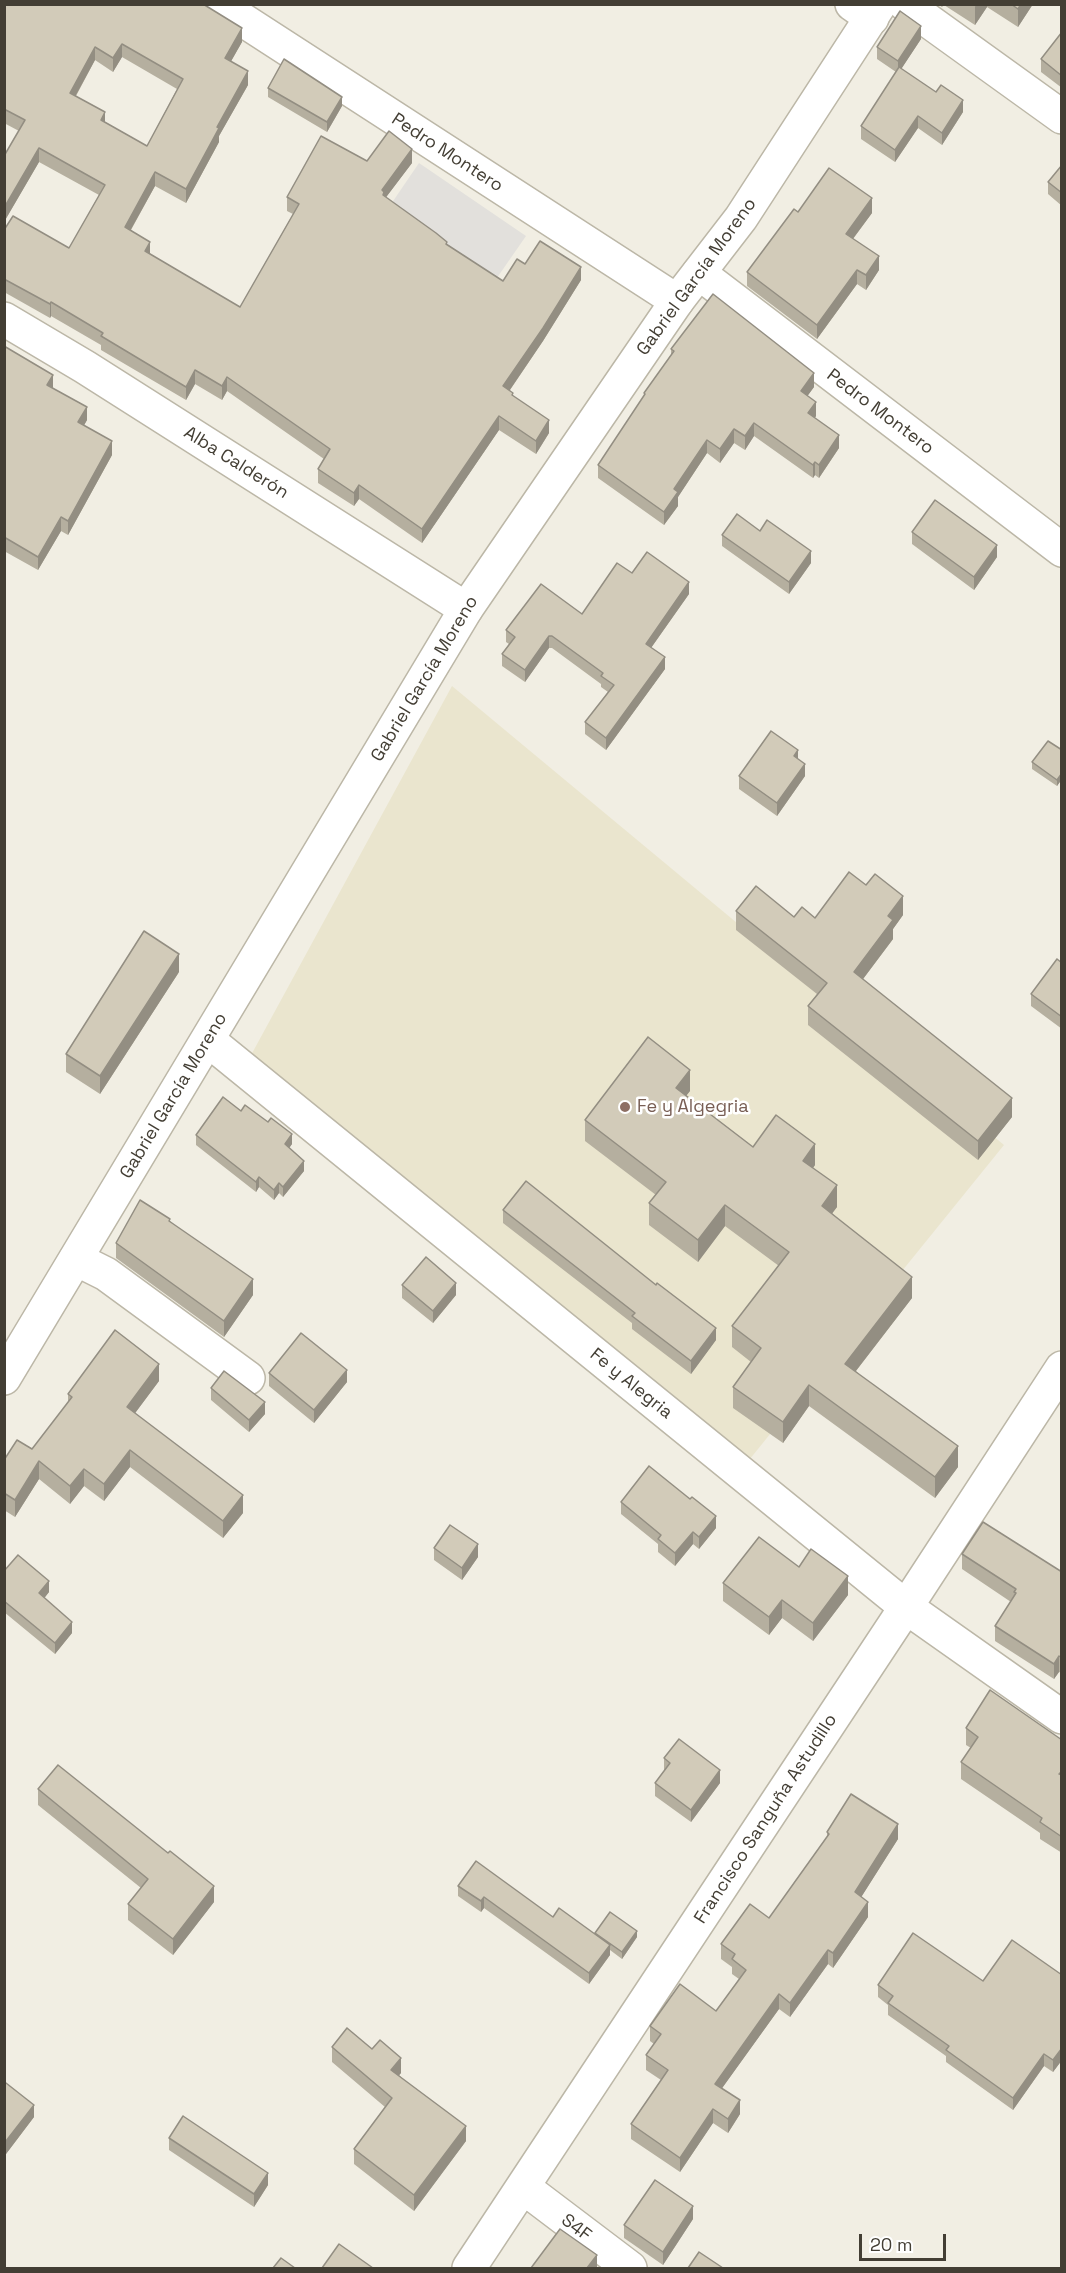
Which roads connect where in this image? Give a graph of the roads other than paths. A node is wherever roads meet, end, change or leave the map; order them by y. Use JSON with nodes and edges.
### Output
{"nodes":[{"id":1,"x":218,"y":4,"type":"edge"},
{"id":2,"x":905,"y":4,"type":"edge"},
{"id":3,"x":868,"y":9,"type":"edge"},
{"id":4,"x":1062,"y":117,"type":"edge"},
{"id":5,"x":699,"y":273,"type":"junction"},
{"id":6,"x":677,"y":301,"type":"junction"},
{"id":7,"x":4,"y":319,"type":"edge"},
{"id":8,"x":1062,"y":550,"type":"edge"},
{"id":9,"x":466,"y":609,"type":"junction"},
{"id":10,"x":208,"y":1041,"type":"junction"},
{"id":11,"x":76,"y":1259,"type":"junction"},
{"id":12,"x":1062,"y":1368,"type":"edge"},
{"id":13,"x":4,"y":1378,"type":"edge"},
{"id":14,"x":248,"y":1378,"type":"dead end"},
{"id":15,"x":906,"y":1607,"type":"junction"},
{"id":16,"x":1062,"y":1717,"type":"edge"},
{"id":17,"x":523,"y":2187,"type":"junction"},
{"id":18,"x":469,"y":2268,"type":"edge"},
{"id":19,"x":630,"y":2268,"type":"edge"}],
"edges":[{"from":1,"to":6,"type":"street","name":"Pedro Montero"},
{"from":2,"to":4,"type":"street"},
{"from":3,"to":5,"type":"street","name":"Gabriel García Moreno"},
{"from":5,"to":6,"type":"street","name":"Gabriel García Moreno"},
{"from":5,"to":8,"type":"street","name":"Pedro Montero"},
{"from":6,"to":9,"type":"street","name":"Gabriel García Moreno"},
{"from":7,"to":9,"type":"street","name":"Alba Calderón"},
{"from":9,"to":10,"type":"street","name":"Gabriel García Moreno"},
{"from":10,"to":11,"type":"street","name":"Gabriel García Moreno"},
{"from":10,"to":15,"type":"street","name":"Fe y Alegria"},
{"from":11,"to":13,"type":"street","name":"Gabriel García Moreno"},
{"from":11,"to":14,"type":"street"},
{"from":12,"to":15,"type":"street","name":"Francisco Sanguña Astudillo"},
{"from":15,"to":16,"type":"street","name":"Fe y Alegria"},
{"from":15,"to":17,"type":"street","name":"Francisco Sanguña Astudillo"},
{"from":17,"to":18,"type":"street","name":"Francisco Sanguña Astudillo"},
{"from":17,"to":19,"type":"street","name":"S4F"}]}
